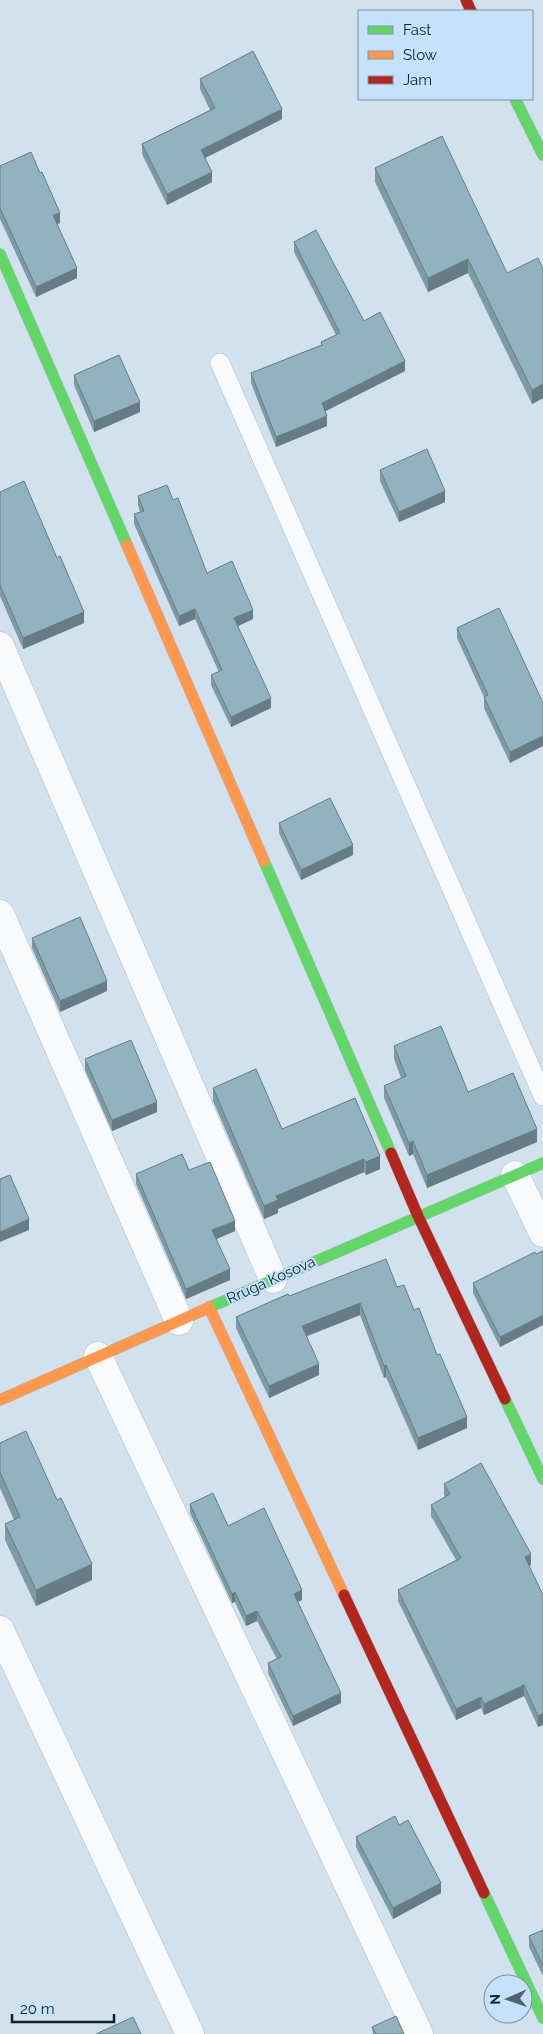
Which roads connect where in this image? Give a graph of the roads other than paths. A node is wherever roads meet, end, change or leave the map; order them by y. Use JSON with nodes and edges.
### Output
{"nodes":[{"id":1,"x":516,"y":100,"type":"edge"},
{"id":2,"x":543,"y":155,"type":"edge"},
{"id":3,"x":0,"y":254,"type":"edge"},
{"id":4,"x":220,"y":363,"type":"dead end"},
{"id":5,"x":0,"y":646,"type":"edge"},
{"id":6,"x":0,"y":914,"type":"edge"},
{"id":7,"x":543,"y":1096,"type":"edge"},
{"id":8,"x":543,"y":1163,"type":"edge"},
{"id":9,"x":516,"y":1175,"type":"junction"},
{"id":10,"x":418,"y":1216,"type":"junction"},
{"id":11,"x":543,"y":1233,"type":"edge"},
{"id":12,"x":273,"y":1279,"type":"junction"},
{"id":13,"x":209,"y":1307,"type":"junction"},
{"id":14,"x":179,"y":1321,"type":"junction"},
{"id":15,"x":98,"y":1356,"type":"junction"},
{"id":16,"x":0,"y":1400,"type":"edge"},
{"id":17,"x":543,"y":1479,"type":"edge"},
{"id":18,"x":0,"y":1630,"type":"edge"},
{"id":19,"x":543,"y":2018,"type":"edge"},
{"id":20,"x":190,"y":2034,"type":"edge"},
{"id":21,"x":419,"y":2034,"type":"edge"}],
"edges":[{"from":1,"to":2,"type":"street"},
{"from":3,"to":10,"type":"street"},
{"from":4,"to":7,"type":"lane"},
{"from":5,"to":12,"type":"street"},
{"from":6,"to":14,"type":"street"},
{"from":8,"to":9,"type":"street","name":"Rruga Kosova"},
{"from":9,"to":10,"type":"street","name":"Rruga Kosova"},
{"from":9,"to":11,"type":"street"},
{"from":10,"to":12,"type":"street","name":"Rruga Kosova"},
{"from":10,"to":17,"type":"street"},
{"from":12,"to":13,"type":"street","name":"Rruga Kosova"},
{"from":13,"to":14,"type":"street","name":"Rruga Kosova"},
{"from":13,"to":19,"type":"street"},
{"from":14,"to":15,"type":"street","name":"Rruga Kosova"},
{"from":15,"to":16,"type":"street","name":"Rruga Kosova"},
{"from":15,"to":21,"type":"street"},
{"from":18,"to":20,"type":"street"}]}
